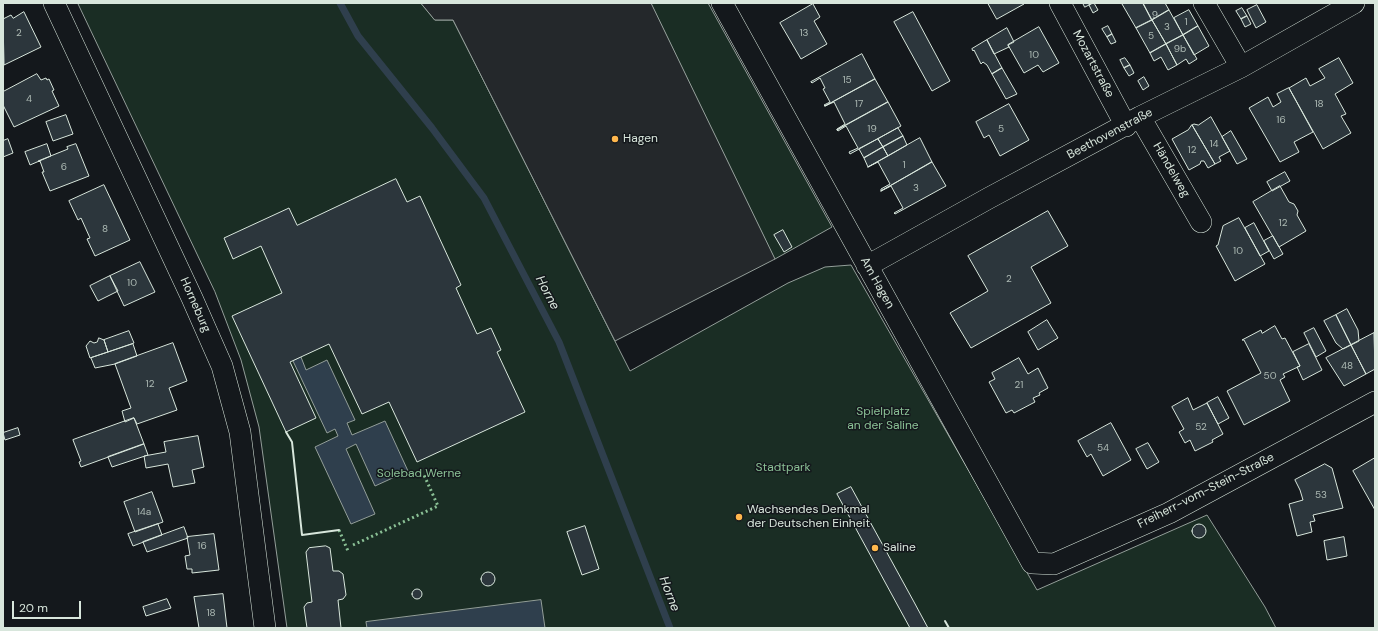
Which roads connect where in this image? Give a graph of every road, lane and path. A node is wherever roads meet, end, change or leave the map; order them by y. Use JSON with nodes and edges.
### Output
{"nodes":[{"id":1,"x":54,"y":3,"type":"edge"},
{"id":2,"x":722,"y":3,"type":"edge"},
{"id":3,"x":1060,"y":3,"type":"edge"},
{"id":4,"x":1204,"y":3,"type":"edge"},
{"id":5,"x":1352,"y":3,"type":"edge"},
{"id":6,"x":1241,"y":67,"type":"junction"},
{"id":7,"x":1133,"y":121,"type":"junction"},
{"id":8,"x":1201,"y":222,"type":"dead end"},
{"id":9,"x":867,"y":266,"type":"junction"},
{"id":10,"x":1375,"y":402,"type":"edge"},
{"id":11,"x":1032,"y":563,"type":"joint"},
{"id":12,"x":265,"y":628,"type":"edge"}],
"edges":[{"from":1,"to":12,"type":"street","name":"Horneburg"},
{"from":2,"to":9,"type":"street","name":"Am Hagen"},
{"from":3,"to":7,"type":"street","name":"Mozartstraße"},
{"from":4,"to":6,"type":"street"},
{"from":5,"to":6,"type":"street","name":"Beethovenstraße"},
{"from":6,"to":7,"type":"street","name":"Beethovenstraße"},
{"from":7,"to":8,"type":"street","name":"Händelweg"},
{"from":7,"to":9,"type":"street","name":"Beethovenstraße"},
{"from":9,"to":11,"type":"street","name":"Am Hagen"},
{"from":10,"to":11,"type":"street","name":"Freiherr-vom-Stein-Straße"}]}
